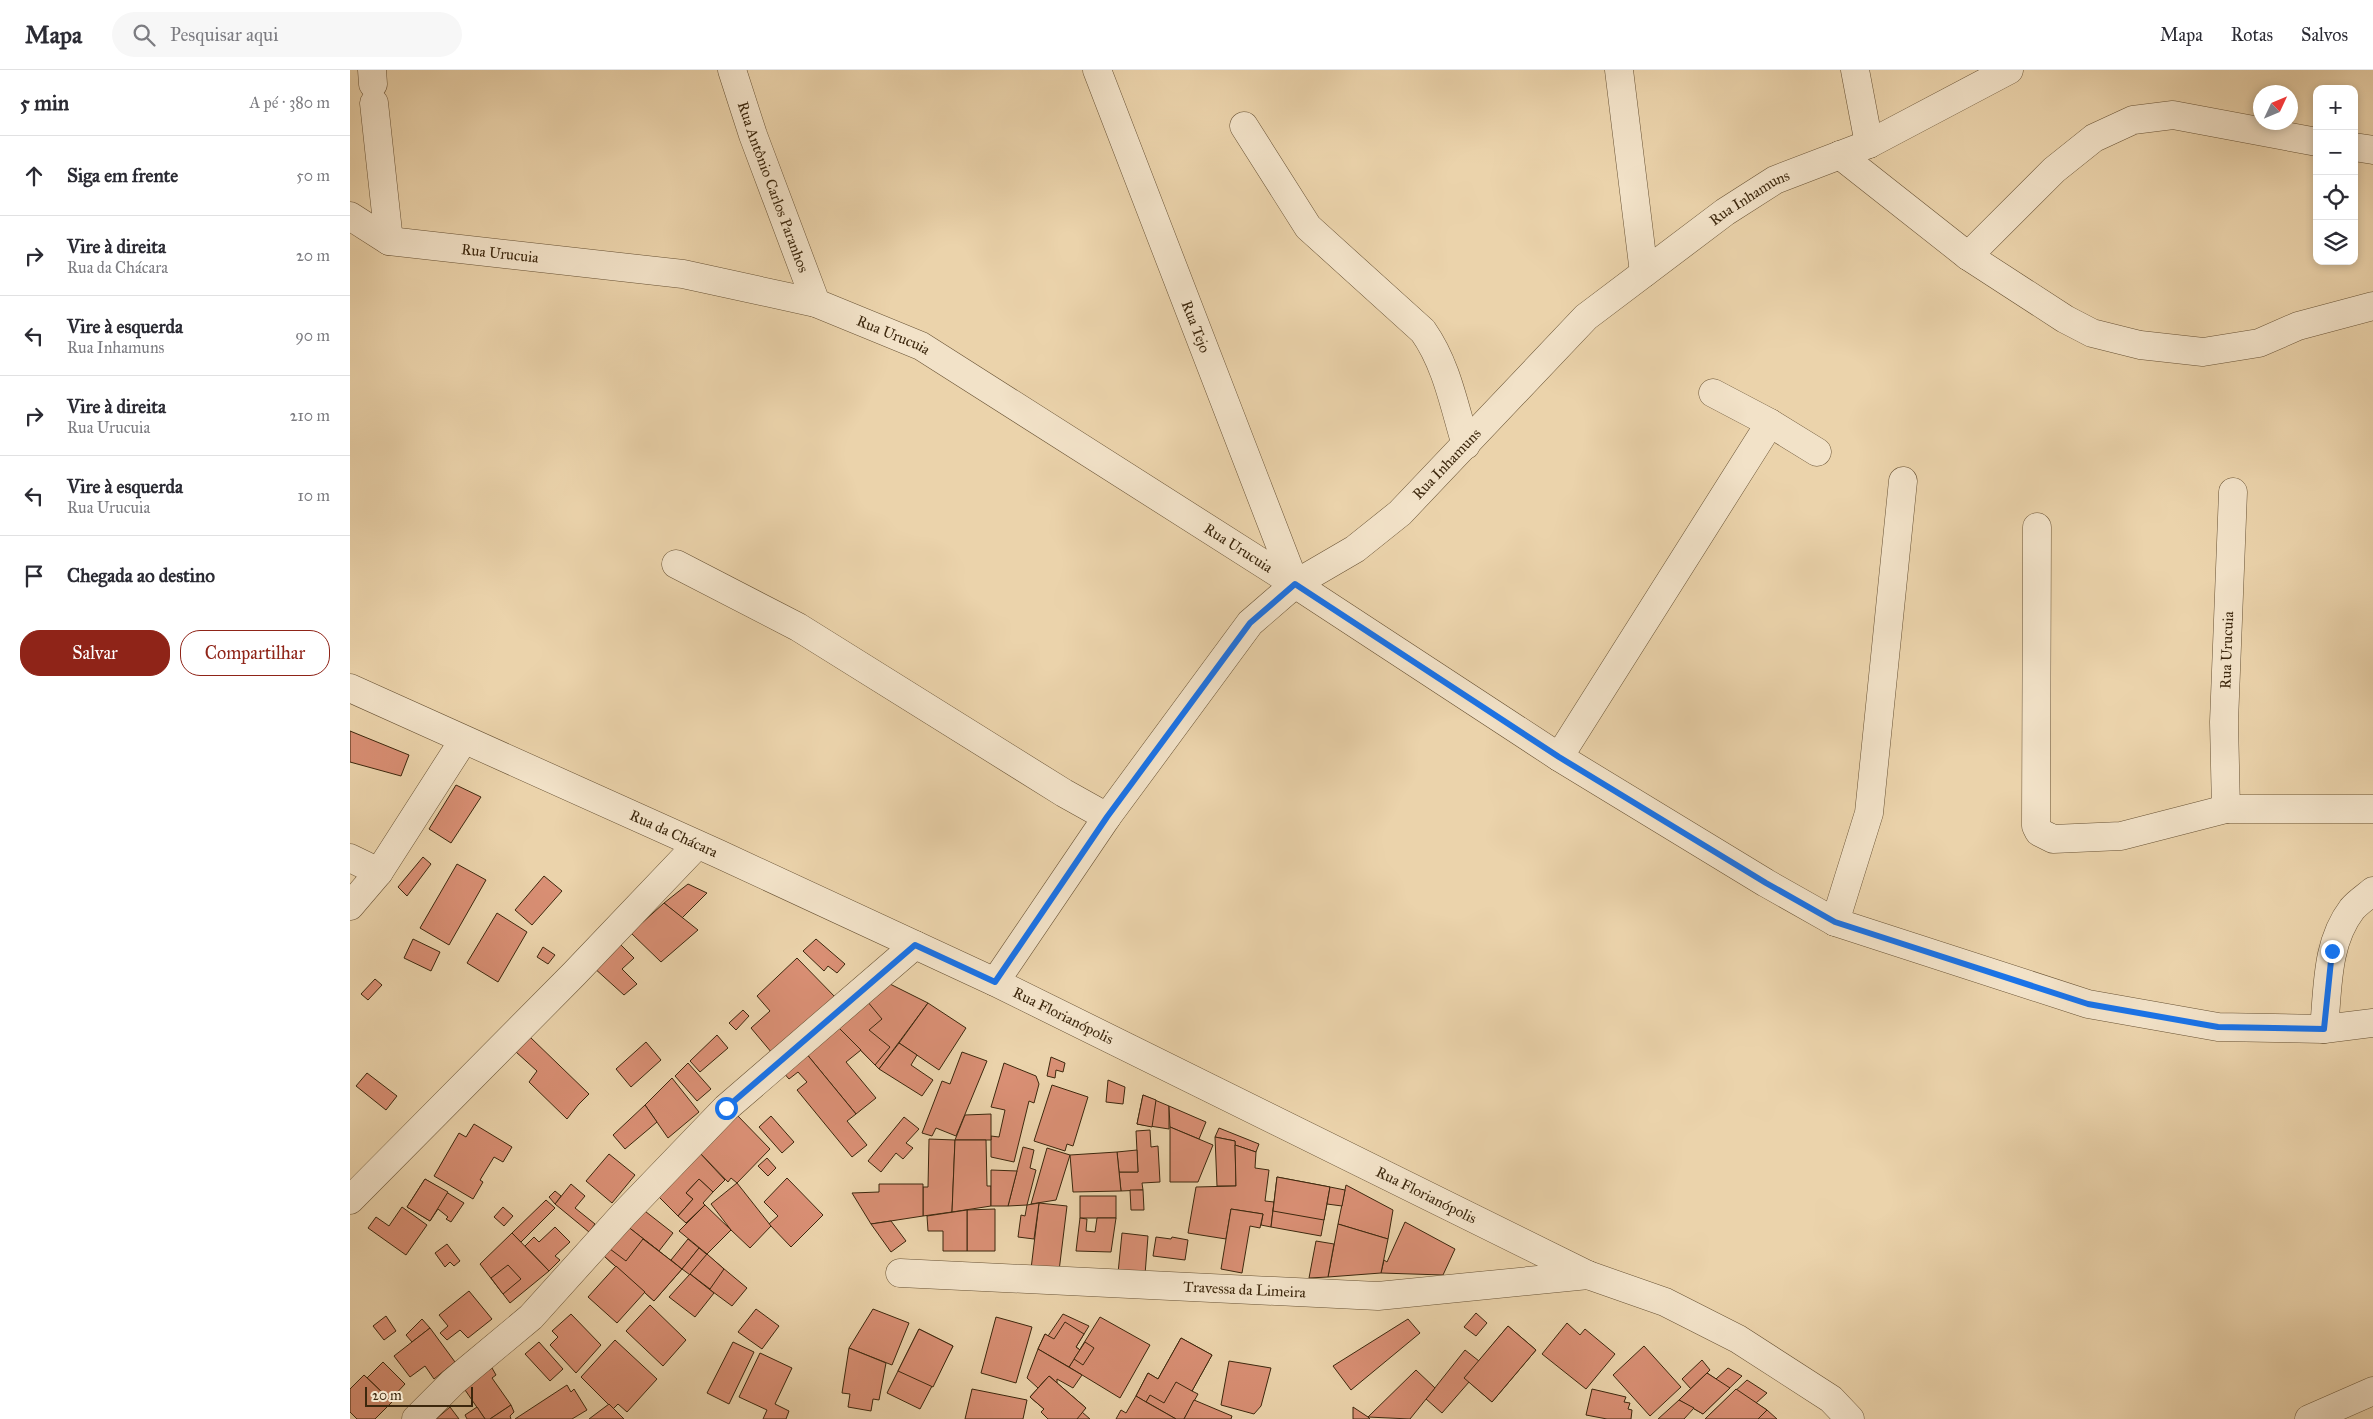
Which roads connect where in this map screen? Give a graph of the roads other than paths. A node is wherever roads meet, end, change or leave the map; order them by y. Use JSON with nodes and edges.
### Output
{"nodes":[{"id":1,"x":732,"y":70,"type":"edge"},
{"id":2,"x":1620,"y":70,"type":"edge"},
{"id":3,"x":1856,"y":70,"type":"edge"},
{"id":4,"x":2009,"y":70,"type":"edge"},
{"id":5,"x":1104,"y":75,"type":"edge"},
{"id":6,"x":373,"y":86,"type":"edge"},
{"id":7,"x":1244,"y":126,"type":"dead end"},
{"id":8,"x":2313,"y":141,"type":"edge"},
{"id":9,"x":1869,"y":144,"type":"junction"},
{"id":10,"x":2358,"y":148,"type":"edge"},
{"id":11,"x":2373,"y":150,"type":"edge"},
{"id":12,"x":1840,"y":155,"type":"junction"},
{"id":13,"x":350,"y":216,"type":"edge"},
{"id":14,"x":388,"y":241,"type":"junction"},
{"id":15,"x":1968,"y":256,"type":"junction"},
{"id":16,"x":1644,"y":273,"type":"junction"},
{"id":17,"x":816,"y":303,"type":"junction"},
{"id":18,"x":2373,"y":306,"type":"edge"},
{"id":19,"x":1714,"y":393,"type":"dead end"},
{"id":20,"x":1770,"y":423,"type":"junction"},
{"id":21,"x":1466,"y":445,"type":"junction"},
{"id":22,"x":1817,"y":452,"type":"dead end"},
{"id":23,"x":1903,"y":481,"type":"dead end"},
{"id":24,"x":2233,"y":492,"type":"dead end"},
{"id":25,"x":2037,"y":528,"type":"dead end"},
{"id":26,"x":676,"y":564,"type":"dead end"},
{"id":27,"x":1295,"y":584,"type":"junction"},
{"id":28,"x":350,"y":688,"type":"edge"},
{"id":29,"x":463,"y":741,"type":"junction"},
{"id":30,"x":1559,"y":757,"type":"junction"},
{"id":31,"x":2226,"y":809,"type":"junction"},
{"id":32,"x":2373,"y":809,"type":"edge"},
{"id":33,"x":1107,"y":817,"type":"junction"},
{"id":34,"x":697,"y":845,"type":"junction"},
{"id":35,"x":350,"y":858,"type":"edge"},
{"id":36,"x":379,"y":872,"type":"junction"},
{"id":37,"x":2373,"y":891,"type":"edge"},
{"id":38,"x":350,"y":906,"type":"edge"},
{"id":39,"x":1835,"y":922,"type":"junction"},
{"id":40,"x":915,"y":945,"type":"junction"},
{"id":41,"x":995,"y":982,"type":"junction"},
{"id":42,"x":2373,"y":1024,"type":"edge"},
{"id":43,"x":2324,"y":1029,"type":"junction"},
{"id":44,"x":350,"y":1200,"type":"edge"},
{"id":45,"x":900,"y":1273,"type":"dead end"},
{"id":46,"x":1588,"y":1275,"type":"junction"},
{"id":47,"x":2373,"y":1390,"type":"edge"},
{"id":48,"x":416,"y":1419,"type":"edge"},
{"id":49,"x":1850,"y":1419,"type":"edge"},
{"id":50,"x":2309,"y":1419,"type":"edge"}],
"edges":[{"from":1,"to":17,"type":"street","name":"Rua Antônio Carlos Paranhos"},
{"from":2,"to":16,"type":"street"},
{"from":3,"to":9,"type":"street"},
{"from":4,"to":9,"type":"street","name":"Rua Inhamuns"},
{"from":5,"to":27,"type":"street","name":"Rua Tejo"},
{"from":6,"to":14,"type":"street"},
{"from":7,"to":21,"type":"street"},
{"from":8,"to":15,"type":"street"},
{"from":9,"to":12,"type":"street","name":"Rua Inhamuns"},
{"from":10,"to":11,"type":"street"},
{"from":12,"to":15,"type":"street"},
{"from":12,"to":16,"type":"street","name":"Rua Inhamuns"},
{"from":13,"to":14,"type":"street","name":"Rua Urucuia"},
{"from":14,"to":17,"type":"street","name":"Rua Urucuia"},
{"from":15,"to":18,"type":"street"},
{"from":16,"to":21,"type":"street","name":"Rua Inhamuns"},
{"from":17,"to":27,"type":"street","name":"Rua Urucuia"},
{"from":19,"to":20,"type":"street"},
{"from":20,"to":22,"type":"street"},
{"from":20,"to":30,"type":"street"},
{"from":21,"to":27,"type":"street","name":"Rua Inhamuns"},
{"from":23,"to":39,"type":"street"},
{"from":24,"to":31,"type":"street","name":"Rua Urucuia"},
{"from":25,"to":31,"type":"street"},
{"from":26,"to":33,"type":"street"},
{"from":27,"to":30,"type":"street","name":"Rua Urucuia"},
{"from":27,"to":33,"type":"street","name":"Rua Inhamuns"},
{"from":28,"to":29,"type":"street","name":"Rua da Chácara"},
{"from":29,"to":34,"type":"street","name":"Rua da Chácara"},
{"from":29,"to":36,"type":"street"},
{"from":30,"to":39,"type":"street","name":"Rua Urucuia"},
{"from":31,"to":32,"type":"street"},
{"from":33,"to":41,"type":"street","name":"Rua Inhamuns"},
{"from":34,"to":40,"type":"street","name":"Rua da Chácara"},
{"from":34,"to":44,"type":"street"},
{"from":35,"to":36,"type":"street"},
{"from":36,"to":38,"type":"street"},
{"from":37,"to":43,"type":"street"},
{"from":39,"to":43,"type":"street","name":"Rua Urucuia"},
{"from":40,"to":41,"type":"street","name":"Rua da Chácara"},
{"from":40,"to":48,"type":"street"},
{"from":41,"to":46,"type":"street","name":"Rua Florianópolis"},
{"from":42,"to":43,"type":"street","name":"Rua Urucuia"},
{"from":45,"to":46,"type":"street","name":"Travessa da Limeira"},
{"from":46,"to":49,"type":"street","name":"Rua Florianópolis"},
{"from":47,"to":50,"type":"street"}]}
